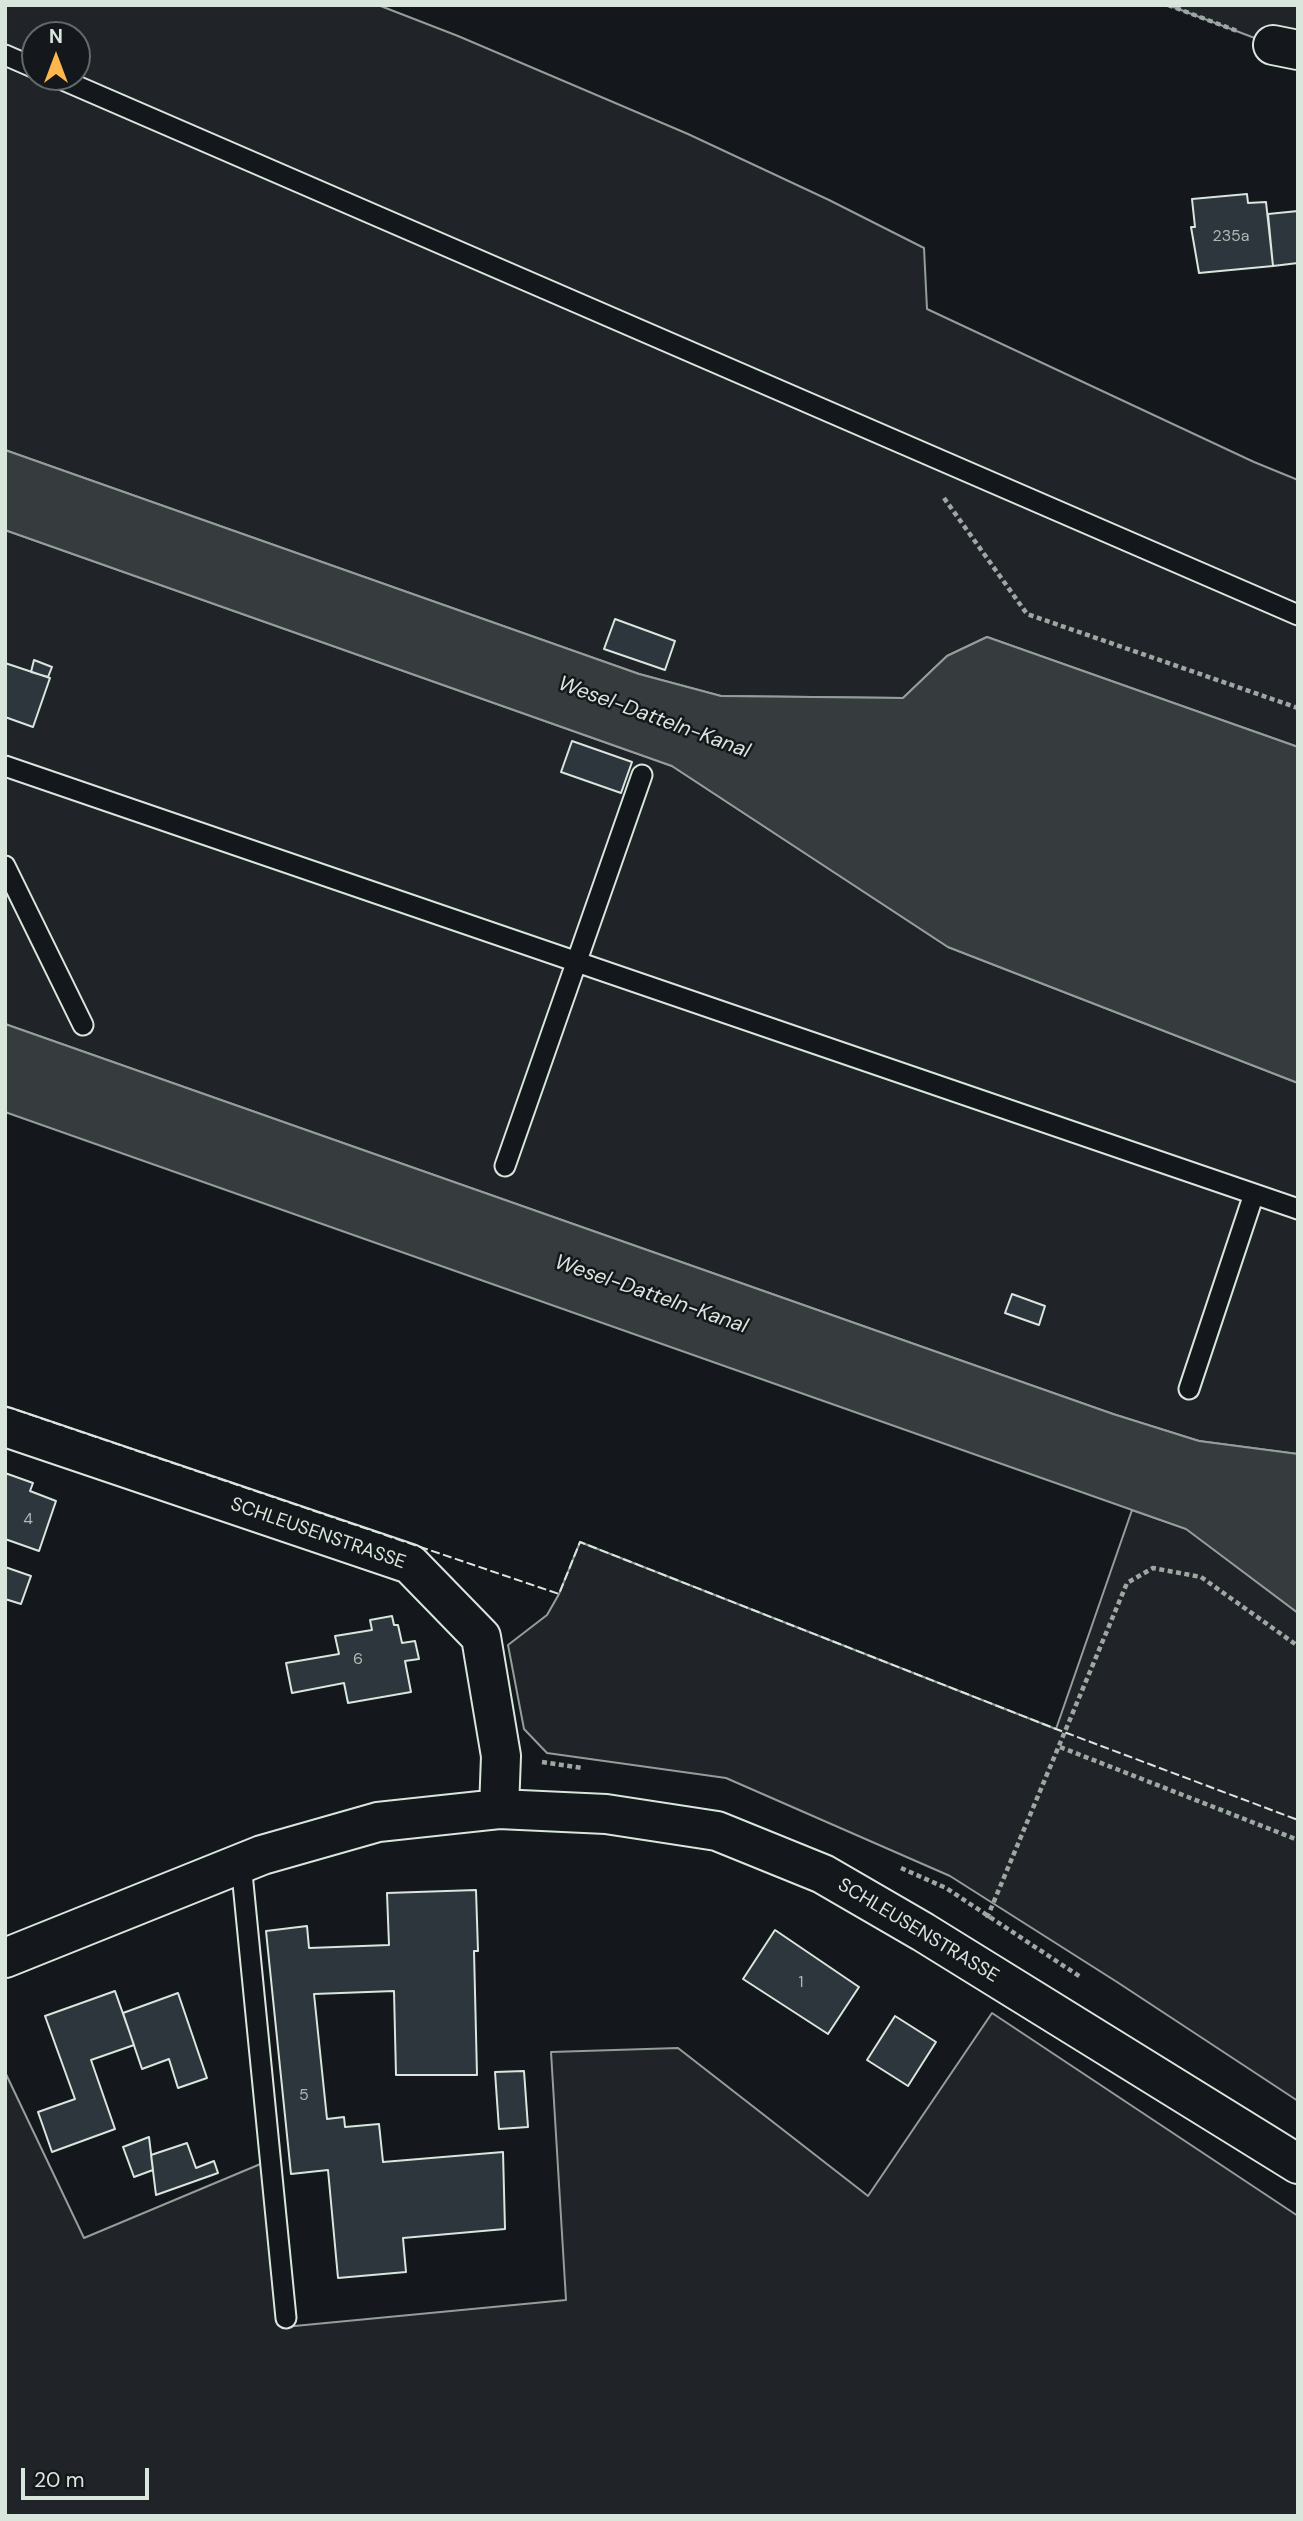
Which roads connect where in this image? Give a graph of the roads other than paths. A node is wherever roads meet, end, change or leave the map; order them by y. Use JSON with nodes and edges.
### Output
{"nodes":[{"id":1,"x":88,"y":91,"type":"edge"},
{"id":2,"x":1298,"y":615,"type":"edge"},
{"id":3,"x":5,"y":766,"type":"edge"},
{"id":4,"x":642,"y":775,"type":"dead end"},
{"id":5,"x":5,"y":866,"type":"edge"},
{"id":6,"x":576,"y":961,"type":"junction"},
{"id":7,"x":83,"y":1025,"type":"dead end"},
{"id":8,"x":505,"y":1166,"type":"dead end"},
{"id":9,"x":1254,"y":1194,"type":"junction"},
{"id":10,"x":1298,"y":1209,"type":"edge"},
{"id":11,"x":1189,"y":1390,"type":"dead end"},
{"id":12,"x":5,"y":1427,"type":"edge"},
{"id":13,"x":499,"y":1809,"type":"junction"},
{"id":14,"x":242,"y":1863,"type":"junction"},
{"id":15,"x":5,"y":1958,"type":"edge"},
{"id":16,"x":1298,"y":2164,"type":"edge"},
{"id":17,"x":286,"y":2318,"type":"dead end"}],
"edges":[{"from":1,"to":2,"type":"lane"},
{"from":3,"to":6,"type":"lane"},
{"from":4,"to":6,"type":"lane"},
{"from":5,"to":7,"type":"lane"},
{"from":6,"to":8,"type":"lane"},
{"from":6,"to":9,"type":"lane"},
{"from":9,"to":10,"type":"lane"},
{"from":9,"to":11,"type":"lane"},
{"from":12,"to":13,"type":"street","name":"SCHLEUSENSTRASSE"},
{"from":13,"to":14,"type":"street","name":"SCHLEUSENSTRASSE"},
{"from":13,"to":16,"type":"street","name":"SCHLEUSENSTRASSE"},
{"from":14,"to":15,"type":"street","name":"SCHLEUSENSTRASSE"},
{"from":14,"to":17,"type":"lane"}]}
